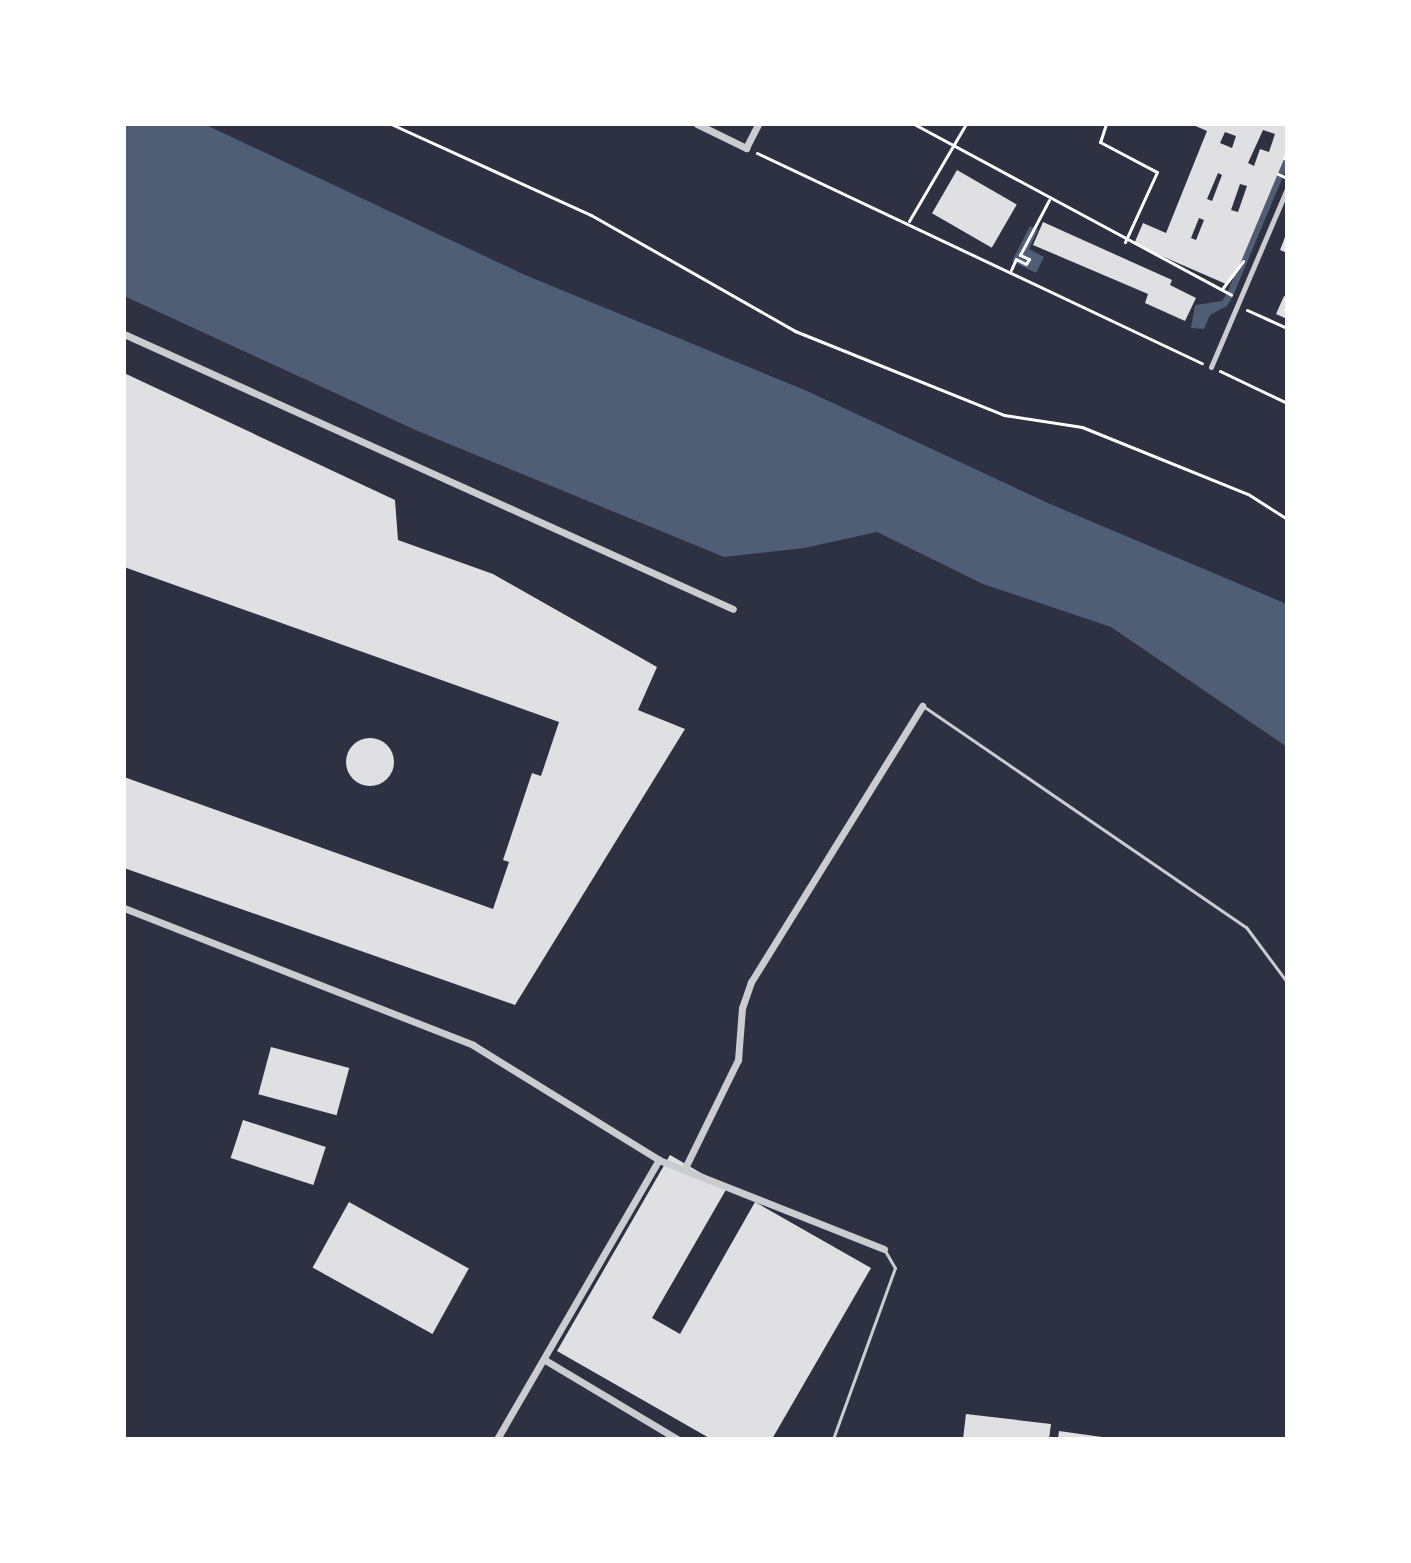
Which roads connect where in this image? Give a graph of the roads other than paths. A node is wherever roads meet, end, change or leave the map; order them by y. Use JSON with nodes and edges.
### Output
{"nodes":[{"id":1,"x":697,"y":124,"type":"edge"},
{"id":2,"x":758,"y":124,"type":"edge"},
{"id":3,"x":1287,"y":189,"type":"edge"},
{"id":4,"x":124,"y":334,"type":"edge"},
{"id":5,"x":1211,"y":367,"type":"road end"},
{"id":6,"x":733,"y":609,"type":"dead end"},
{"id":7,"x":922,"y":706,"type":"joint"},
{"id":8,"x":124,"y":908,"type":"edge"},
{"id":9,"x":1287,"y":982,"type":"edge"},
{"id":10,"x":659,"y":1160,"type":"junction"},
{"id":11,"x":684,"y":1170,"type":"junction"},
{"id":12,"x":884,"y":1249,"type":"joint"},
{"id":13,"x":545,"y":1360,"type":"junction"},
{"id":14,"x":497,"y":1439,"type":"edge"},
{"id":15,"x":677,"y":1439,"type":"edge"},
{"id":16,"x":833,"y":1439,"type":"edge"}],
"edges":[{"from":1,"to":2,"type":"street"},
{"from":3,"to":5,"type":"street"},
{"from":4,"to":6,"type":"street"},
{"from":7,"to":9,"type":"lane"},
{"from":7,"to":11,"type":"street"},
{"from":8,"to":10,"type":"street"},
{"from":10,"to":11,"type":"street"},
{"from":10,"to":13,"type":"street"},
{"from":11,"to":12,"type":"street"},
{"from":12,"to":16,"type":"lane"},
{"from":13,"to":14,"type":"street"},
{"from":13,"to":15,"type":"street"}]}
